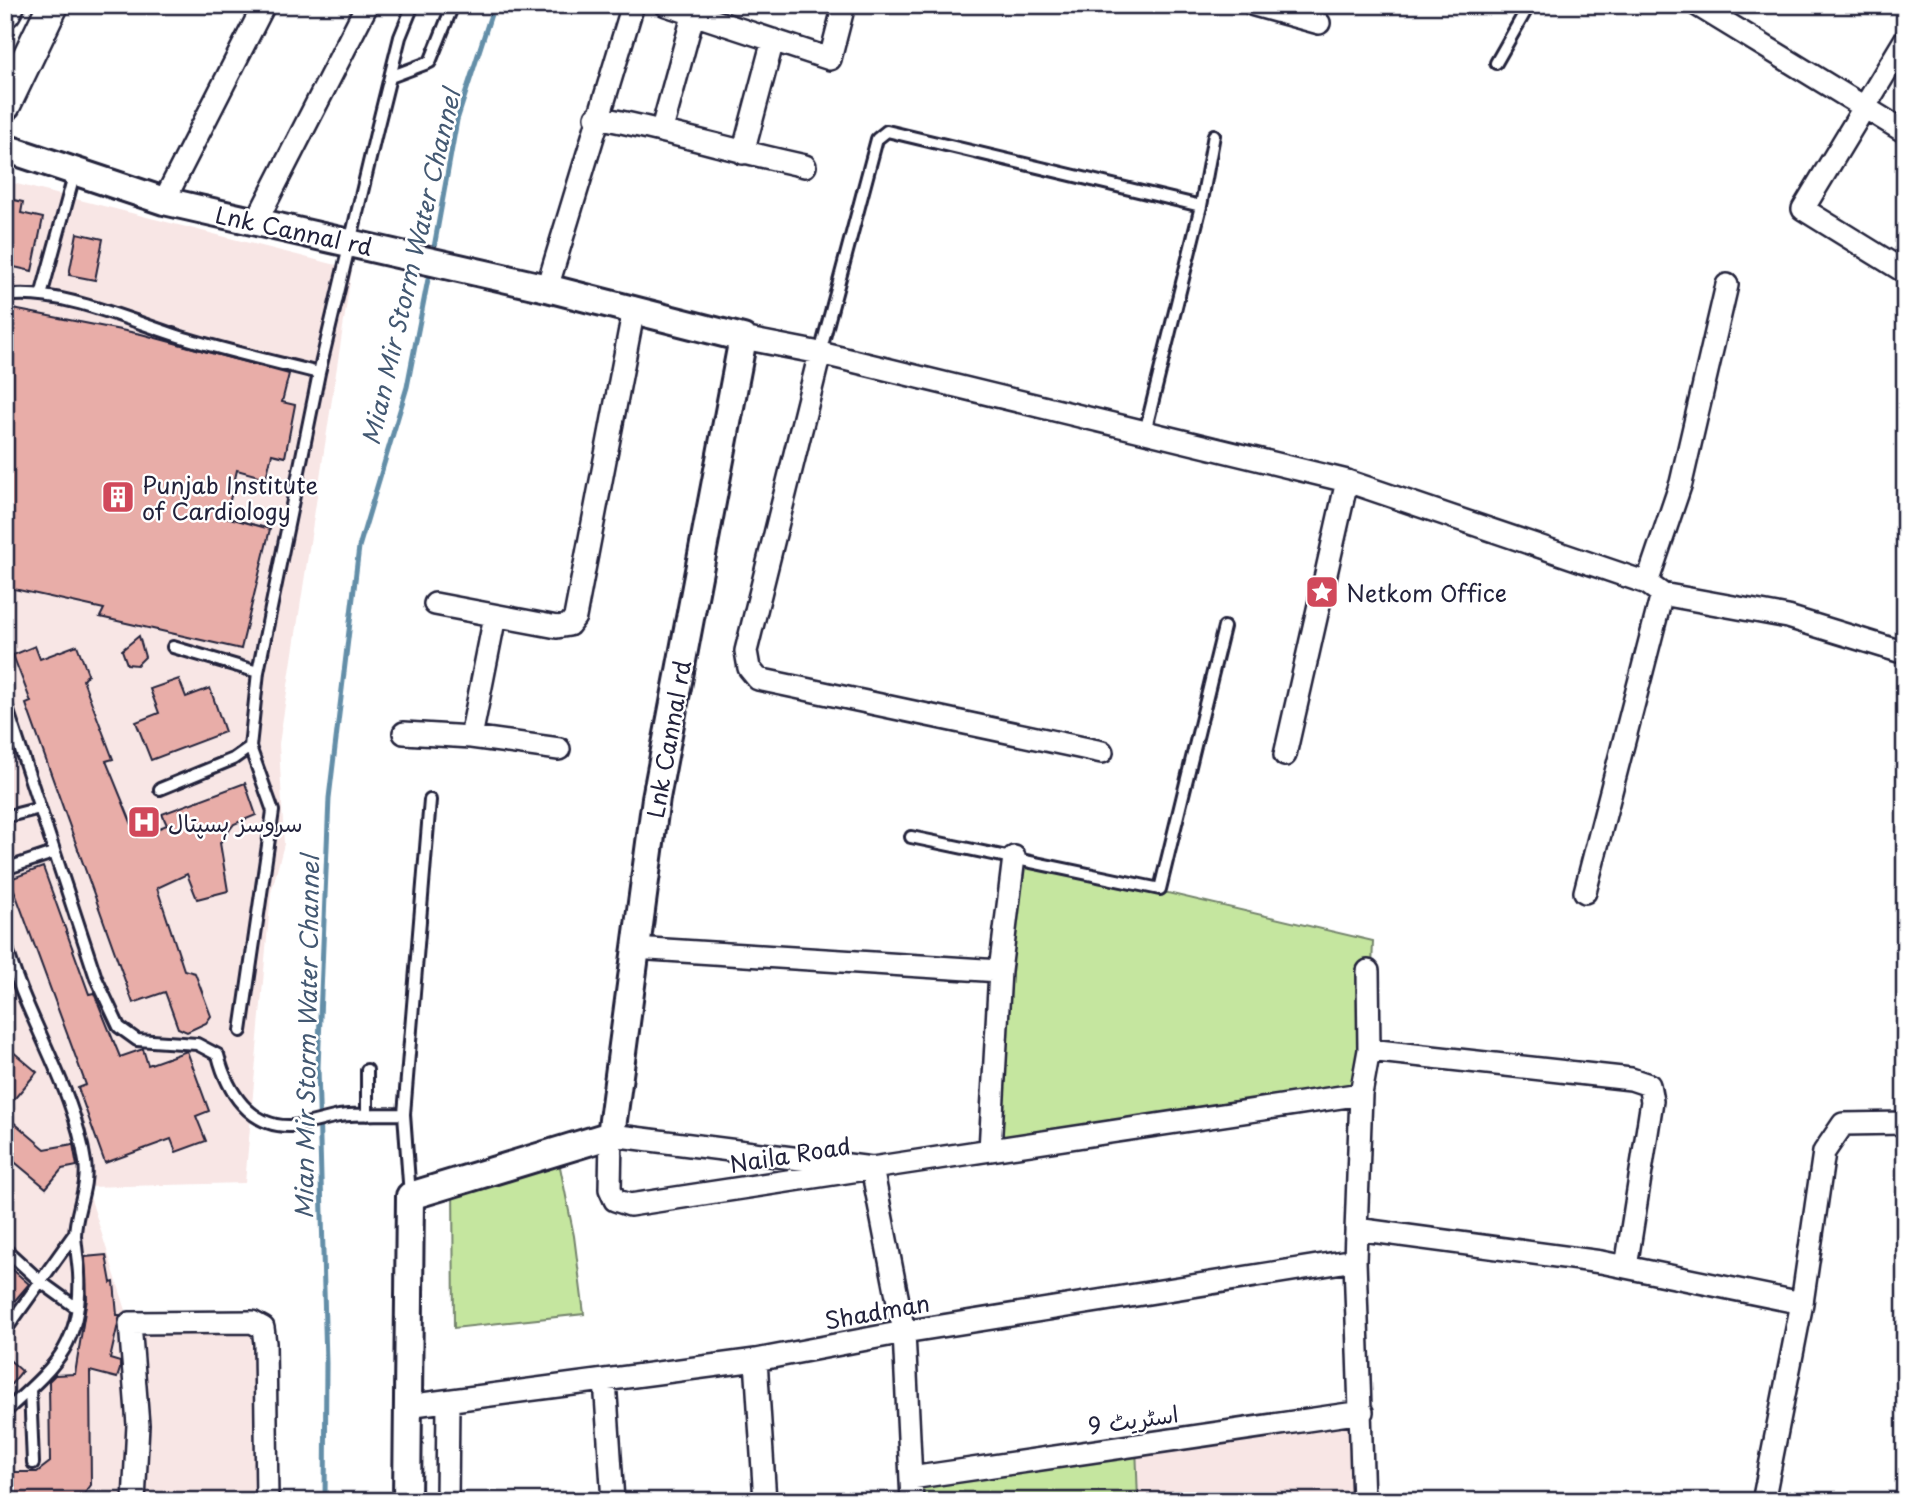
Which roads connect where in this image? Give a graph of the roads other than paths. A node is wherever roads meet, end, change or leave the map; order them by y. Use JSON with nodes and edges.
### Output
{"nodes":[{"id":1,"x":9,"y":5,"type":"edge"},
{"id":2,"x":53,"y":5,"type":"edge"},
{"id":3,"x":264,"y":5,"type":"edge"},
{"id":4,"x":367,"y":5,"type":"edge"},
{"id":5,"x":413,"y":5,"type":"edge"},
{"id":6,"x":453,"y":5,"type":"edge"},
{"id":7,"x":632,"y":5,"type":"edge"},
{"id":8,"x":666,"y":5,"type":"edge"},
{"id":9,"x":844,"y":5,"type":"edge"},
{"id":10,"x":1254,"y":5,"type":"edge"},
{"id":11,"x":1529,"y":5,"type":"edge"},
{"id":12,"x":1697,"y":5,"type":"edge"},
{"id":13,"x":5,"y":12,"type":"edge"},
{"id":14,"x":693,"y":16,"type":"junction"},
{"id":15,"x":1319,"y":23,"type":"dead end"},
{"id":16,"x":773,"y":40,"type":"junction"},
{"id":17,"x":1905,"y":40,"type":"edge"},
{"id":18,"x":1496,"y":63,"type":"dead end"},
{"id":19,"x":390,"y":77,"type":"junction"},
{"id":20,"x":5,"y":105,"type":"edge"},
{"id":21,"x":1866,"y":107,"type":"junction"},
{"id":22,"x":596,"y":117,"type":"junction"},
{"id":23,"x":662,"y":129,"type":"junction"},
{"id":24,"x":1905,"y":132,"type":"edge"},
{"id":25,"x":1214,"y":135,"type":"dead end"},
{"id":26,"x":5,"y":148,"type":"edge"},
{"id":27,"x":743,"y":153,"type":"junction"},
{"id":28,"x":804,"y":166,"type":"dead end"},
{"id":29,"x":75,"y":172,"type":"junction"},
{"id":30,"x":164,"y":201,"type":"junction"},
{"id":31,"x":1201,"y":206,"type":"junction"},
{"id":32,"x":256,"y":222,"type":"junction"},
{"id":33,"x":351,"y":242,"type":"junction"},
{"id":34,"x":1905,"y":272,"type":"edge"},
{"id":35,"x":1727,"y":285,"type":"dead end"},
{"id":36,"x":547,"y":288,"type":"junction"},
{"id":37,"x":5,"y":296,"type":"edge"},
{"id":38,"x":41,"y":296,"type":"junction"},
{"id":39,"x":634,"y":308,"type":"junction"},
{"id":40,"x":743,"y":338,"type":"junction"},
{"id":41,"x":820,"y":353,"type":"junction"},
{"id":42,"x":319,"y":373,"type":"junction"},
{"id":43,"x":1145,"y":432,"type":"junction"},
{"id":44,"x":1347,"y":481,"type":"junction"},
{"id":45,"x":1655,"y":589,"type":"junction"},
{"id":46,"x":435,"y":604,"type":"dead end"},
{"id":47,"x":495,"y":617,"type":"junction"},
{"id":48,"x":1224,"y":627,"type":"dead end"},
{"id":49,"x":173,"y":647,"type":"dead end"},
{"id":50,"x":1905,"y":653,"type":"edge"},
{"id":51,"x":258,"y":672,"type":"junction"},
{"id":52,"x":5,"y":702,"type":"edge"},
{"id":53,"x":404,"y":733,"type":"dead end"},
{"id":54,"x":471,"y":737,"type":"junction"},
{"id":55,"x":250,"y":747,"type":"junction"},
{"id":56,"x":559,"y":749,"type":"dead end"},
{"id":57,"x":1102,"y":752,"type":"dead end"},
{"id":58,"x":1286,"y":755,"type":"dead end"},
{"id":59,"x":160,"y":789,"type":"dead end"},
{"id":60,"x":430,"y":800,"type":"dead end"},
{"id":61,"x":40,"y":808,"type":"junction"},
{"id":62,"x":5,"y":817,"type":"edge"},
{"id":63,"x":911,"y":838,"type":"dead end"},
{"id":64,"x":53,"y":853,"type":"junction"},
{"id":65,"x":1014,"y":857,"type":"junction"},
{"id":66,"x":5,"y":869,"type":"edge"},
{"id":67,"x":1585,"y":892,"type":"dead end"},
{"id":68,"x":5,"y":942,"type":"edge"},
{"id":69,"x":634,"y":948,"type":"junction"},
{"id":70,"x":8,"y":967,"type":"edge"},
{"id":71,"x":1000,"y":971,"type":"junction"},
{"id":72,"x":1368,"y":971,"type":"dead end"},
{"id":73,"x":241,"y":1031,"type":"dead end"},
{"id":74,"x":1369,"y":1050,"type":"junction"},
{"id":75,"x":367,"y":1070,"type":"dead end"},
{"id":76,"x":1361,"y":1094,"type":"junction"},
{"id":77,"x":404,"y":1114,"type":"junction"},
{"id":78,"x":367,"y":1115,"type":"junction"},
{"id":79,"x":1905,"y":1123,"type":"edge"},
{"id":80,"x":611,"y":1135,"type":"junction"},
{"id":81,"x":990,"y":1150,"type":"junction"},
{"id":82,"x":872,"y":1168,"type":"junction"},
{"id":83,"x":410,"y":1196,"type":"junction"},
{"id":84,"x":1356,"y":1229,"type":"junction"},
{"id":85,"x":75,"y":1233,"type":"junction"},
{"id":86,"x":5,"y":1250,"type":"edge"},
{"id":87,"x":1355,"y":1260,"type":"junction"},
{"id":88,"x":1626,"y":1267,"type":"junction"},
{"id":89,"x":41,"y":1282,"type":"junction"},
{"id":90,"x":1802,"y":1303,"type":"junction"},
{"id":91,"x":78,"y":1308,"type":"junction"},
{"id":92,"x":5,"y":1331,"type":"edge"},
{"id":93,"x":904,"y":1332,"type":"junction"},
{"id":94,"x":756,"y":1360,"type":"junction"},
{"id":95,"x":605,"y":1380,"type":"junction"},
{"id":96,"x":30,"y":1389,"type":"junction"},
{"id":97,"x":448,"y":1402,"type":"junction"},
{"id":98,"x":407,"y":1406,"type":"junction"},
{"id":99,"x":6,"y":1409,"type":"edge"},
{"id":100,"x":1362,"y":1412,"type":"junction"},
{"id":101,"x":33,"y":1463,"type":"dead end"},
{"id":102,"x":911,"y":1478,"type":"junction"},
{"id":103,"x":1764,"y":1497,"type":"dead end"},
{"id":104,"x":134,"y":1501,"type":"edge"},
{"id":105,"x":267,"y":1501,"type":"edge"},
{"id":106,"x":407,"y":1501,"type":"edge"},
{"id":107,"x":447,"y":1501,"type":"edge"},
{"id":108,"x":613,"y":1501,"type":"edge"},
{"id":109,"x":765,"y":1501,"type":"edge"},
{"id":110,"x":912,"y":1501,"type":"edge"},
{"id":111,"x":1363,"y":1501,"type":"edge"}],
"edges":[{"from":1,"to":13,"type":"main road"},
{"from":2,"to":20,"type":"main road"},
{"from":3,"to":30,"type":"street"},
{"from":4,"to":32,"type":"street"},
{"from":5,"to":19,"type":"lane"},
{"from":6,"to":19,"type":"lane"},
{"from":7,"to":22,"type":"street"},
{"from":8,"to":14,"type":"street"},
{"from":9,"to":16,"type":"street"},
{"from":10,"to":15,"type":"street"},
{"from":11,"to":18,"type":"lane"},
{"from":12,"to":21,"type":"street"},
{"from":14,"to":16,"type":"street"},
{"from":14,"to":23,"type":"street"},
{"from":16,"to":27,"type":"street"},
{"from":17,"to":21,"type":"street"},
{"from":19,"to":33,"type":"lane"},
{"from":21,"to":24,"type":"street"},
{"from":21,"to":34,"type":"street"},
{"from":22,"to":23,"type":"street"},
{"from":22,"to":36,"type":"street"},
{"from":23,"to":27,"type":"street"},
{"from":25,"to":31,"type":"lane"},
{"from":26,"to":29,"type":"street","name":"Lnk Cannal rd"},
{"from":27,"to":28,"type":"street"},
{"from":29,"to":30,"type":"street","name":"Lnk Cannal rd"},
{"from":29,"to":38,"type":"lane"},
{"from":30,"to":32,"type":"street","name":"Lnk Cannal rd"},
{"from":31,"to":41,"type":"lane"},
{"from":31,"to":43,"type":"lane"},
{"from":32,"to":33,"type":"street","name":"Lnk Cannal rd"},
{"from":33,"to":36,"type":"street","name":"Lnk Cannal rd"},
{"from":33,"to":42,"type":"lane"},
{"from":35,"to":45,"type":"street"},
{"from":36,"to":39,"type":"street","name":"Lnk Cannal rd"},
{"from":37,"to":38,"type":"lane"},
{"from":38,"to":42,"type":"lane"},
{"from":39,"to":40,"type":"street","name":"Lnk Cannal rd"},
{"from":39,"to":47,"type":"street"},
{"from":40,"to":41,"type":"street"},
{"from":40,"to":69,"type":"street","name":"Lnk Cannal rd"},
{"from":41,"to":43,"type":"street"},
{"from":41,"to":57,"type":"street"},
{"from":42,"to":51,"type":"lane"},
{"from":43,"to":44,"type":"street"},
{"from":44,"to":45,"type":"street"},
{"from":44,"to":58,"type":"street"},
{"from":45,"to":50,"type":"street"},
{"from":45,"to":67,"type":"street"},
{"from":46,"to":47,"type":"street"},
{"from":47,"to":54,"type":"street"},
{"from":48,"to":65,"type":"lane"},
{"from":49,"to":51,"type":"lane"},
{"from":51,"to":55,"type":"lane"},
{"from":52,"to":61,"type":"lane"},
{"from":53,"to":54,"type":"street"},
{"from":54,"to":56,"type":"street"},
{"from":55,"to":59,"type":"lane"},
{"from":55,"to":73,"type":"lane"},
{"from":60,"to":77,"type":"lane"},
{"from":61,"to":62,"type":"lane"},
{"from":61,"to":64,"type":"lane"},
{"from":63,"to":65,"type":"lane"},
{"from":64,"to":66,"type":"lane"},
{"from":64,"to":78,"type":"lane"},
{"from":65,"to":71,"type":"street"},
{"from":68,"to":70,"type":"lane"},
{"from":69,"to":71,"type":"street"},
{"from":69,"to":80,"type":"street","name":"Lnk Cannal rd"},
{"from":70,"to":85,"type":"lane"},
{"from":71,"to":81,"type":"street"},
{"from":72,"to":74,"type":"street"},
{"from":74,"to":76,"type":"street"},
{"from":74,"to":88,"type":"street"},
{"from":75,"to":78,"type":"lane"},
{"from":76,"to":81,"type":"street"},
{"from":76,"to":84,"type":"street"},
{"from":77,"to":78,"type":"lane"},
{"from":77,"to":83,"type":"lane"},
{"from":79,"to":90,"type":"street"},
{"from":80,"to":82,"type":"street"},
{"from":80,"to":82,"type":"street","name":"Naila Road"},
{"from":80,"to":83,"type":"street"},
{"from":81,"to":82,"type":"street"},
{"from":82,"to":93,"type":"street","name":"Naila Road"},
{"from":83,"to":98,"type":"street"},
{"from":84,"to":87,"type":"street"},
{"from":84,"to":88,"type":"street"},
{"from":85,"to":89,"type":"lane"},
{"from":85,"to":91,"type":"lane"},
{"from":86,"to":89,"type":"lane"},
{"from":87,"to":93,"type":"street","name":"Shadman"},
{"from":87,"to":100,"type":"street"},
{"from":88,"to":90,"type":"street"},
{"from":89,"to":91,"type":"lane"},
{"from":89,"to":92,"type":"lane"},
{"from":90,"to":103,"type":"street"},
{"from":91,"to":96,"type":"lane"},
{"from":93,"to":94,"type":"street","name":"Shadman"},
{"from":93,"to":102,"type":"street","name":"Naila Road"},
{"from":94,"to":95,"type":"street","name":"Shadman"},
{"from":94,"to":109,"type":"street"},
{"from":95,"to":97,"type":"street","name":"Shadman"},
{"from":95,"to":108,"type":"street"},
{"from":96,"to":99,"type":"lane"},
{"from":96,"to":101,"type":"lane"},
{"from":97,"to":98,"type":"street","name":"Shadman"},
{"from":97,"to":107,"type":"street"},
{"from":98,"to":106,"type":"street"},
{"from":100,"to":102,"type":"street","name":"اسٹریٹ 9"},
{"from":100,"to":111,"type":"street"},
{"from":102,"to":110,"type":"street","name":"Naila Road"},
{"from":104,"to":105,"type":"street"}]}
